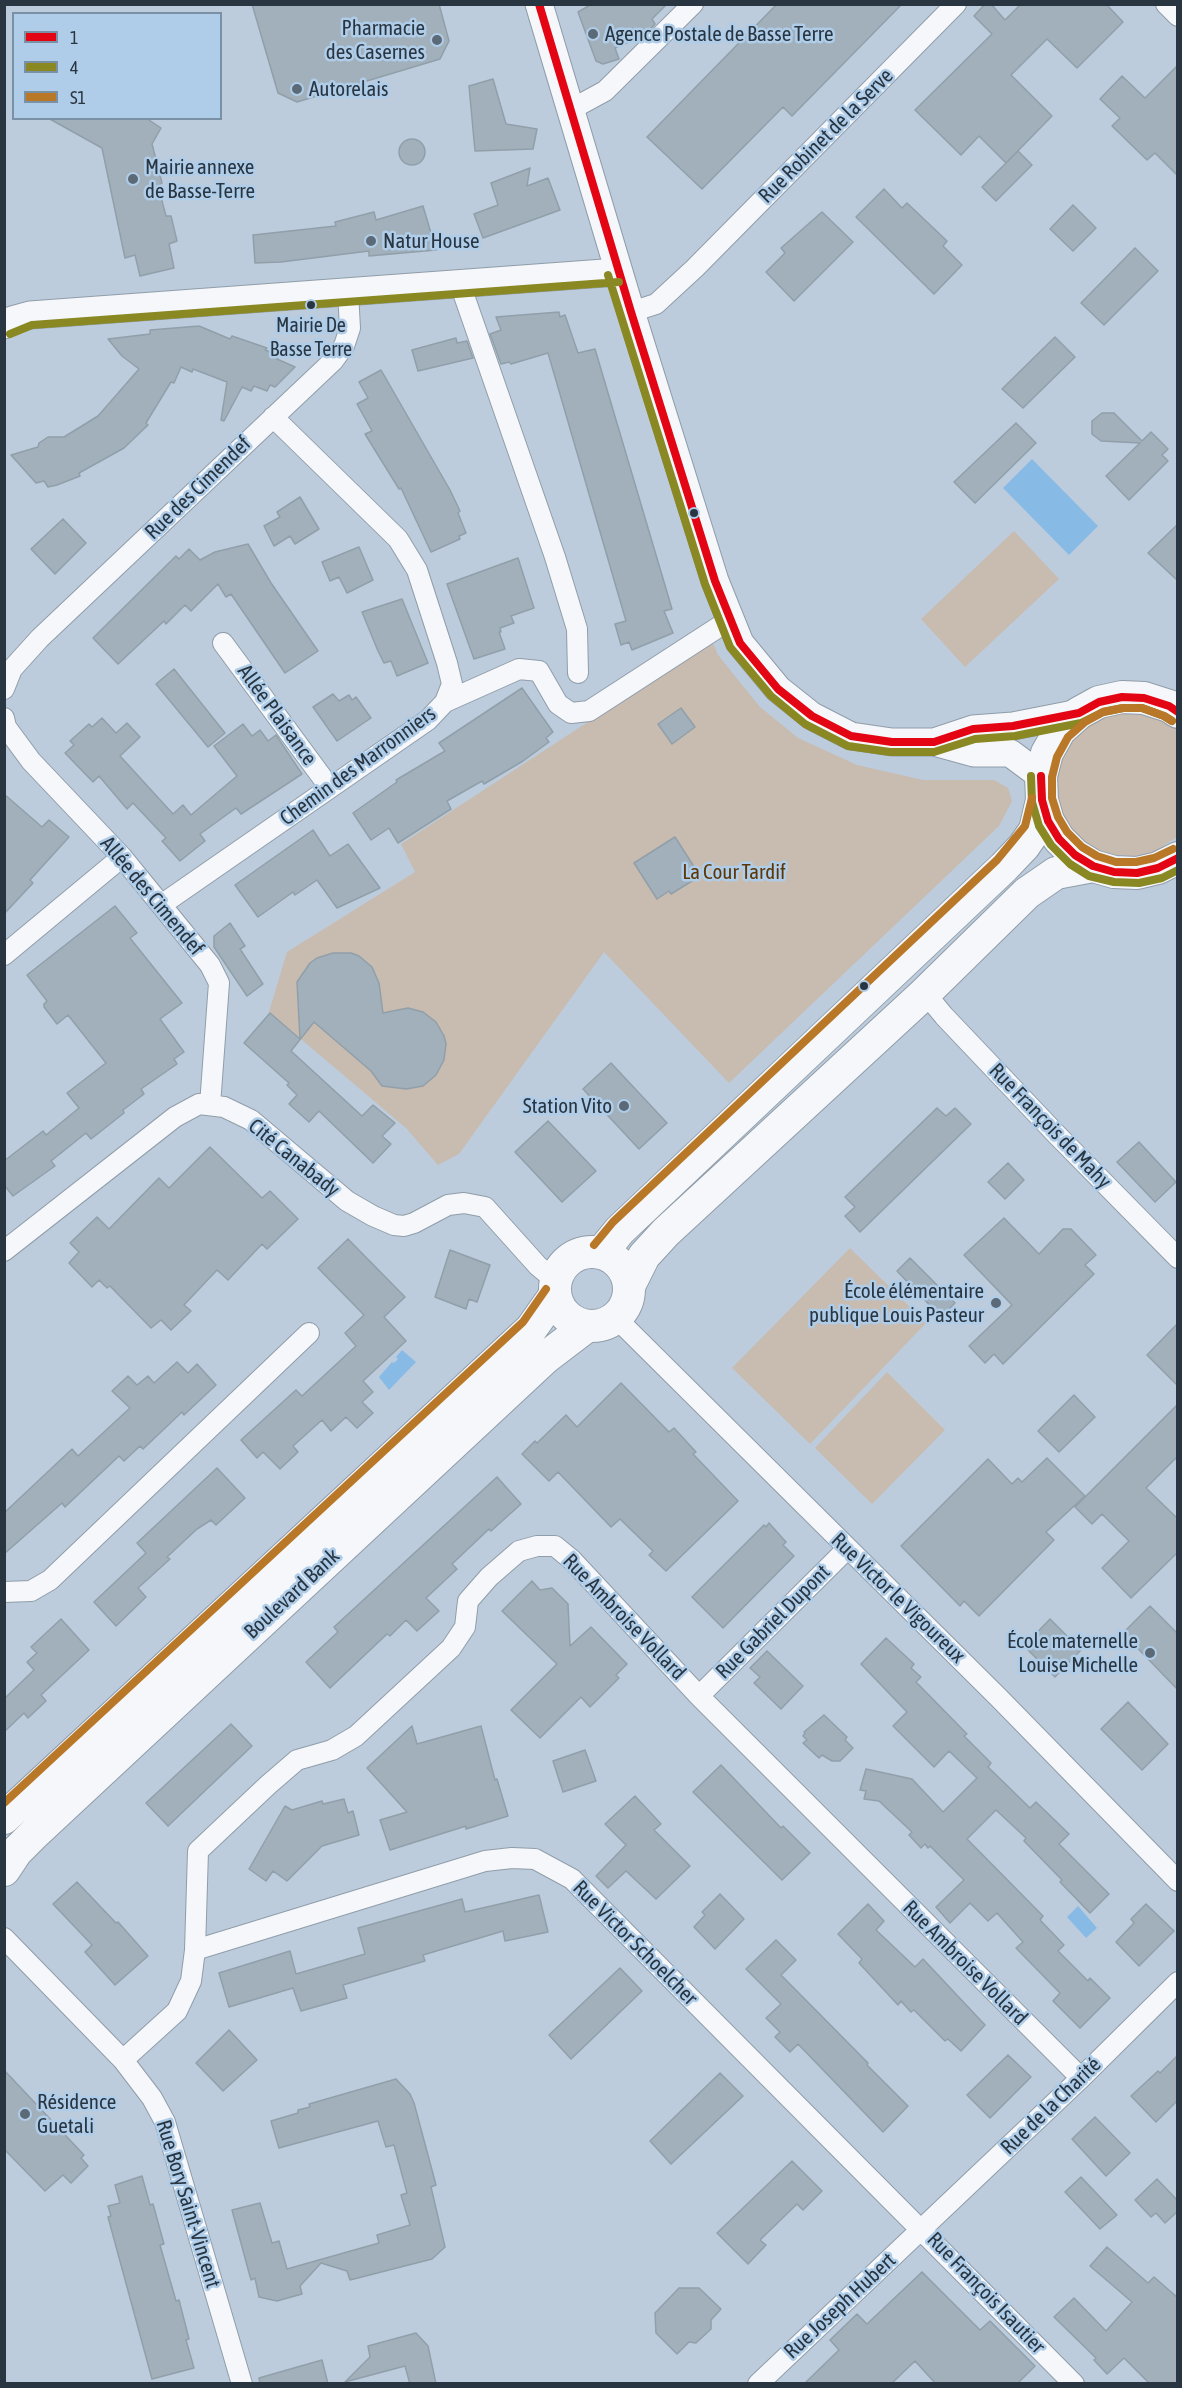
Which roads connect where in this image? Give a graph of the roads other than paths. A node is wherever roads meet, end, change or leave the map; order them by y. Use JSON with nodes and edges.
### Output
{"nodes":[{"id":1,"x":539,"y":4,"type":"edge"},
{"id":2,"x":693,"y":4,"type":"edge"},
{"id":3,"x":956,"y":4,"type":"edge"},
{"id":4,"x":1166,"y":4,"type":"edge"},
{"id":5,"x":1178,"y":16,"type":"edge"},
{"id":6,"x":570,"y":110,"type":"junction"},
{"id":7,"x":618,"y":272,"type":"junction"},
{"id":8,"x":460,"y":284,"type":"junction"},
{"id":9,"x":348,"y":292,"type":"junction"},
{"id":10,"x":631,"y":312,"type":"junction"},
{"id":11,"x":4,"y":325,"type":"edge"},
{"id":12,"x":273,"y":417,"type":"junction"},
{"id":13,"x":731,"y":619,"type":"junction"},
{"id":14,"x":223,"y":643,"type":"dead end"},
{"id":15,"x":578,"y":673,"type":"dead end"},
{"id":16,"x":4,"y":689,"type":"edge"},
{"id":17,"x":1178,"y":693,"type":"edge"},
{"id":18,"x":1144,"y":698,"type":"junction"},
{"id":19,"x":445,"y":702,"type":"junction"},
{"id":20,"x":1178,"y":712,"type":"edge"},
{"id":21,"x":1079,"y":713,"type":"junction"},
{"id":22,"x":4,"y":718,"type":"edge"},
{"id":23,"x":934,"y":742,"type":"junction"},
{"id":24,"x":330,"y":788,"type":"junction"},
{"id":25,"x":1042,"y":788,"type":"junction"},
{"id":26,"x":122,"y":857,"type":"junction"},
{"id":27,"x":1178,"y":858,"type":"edge"},
{"id":28,"x":1093,"y":866,"type":"junction"},
{"id":29,"x":161,"y":905,"type":"junction"},
{"id":30,"x":4,"y":954,"type":"edge"},
{"id":31,"x":925,"y":993,"type":"junction"},
{"id":32,"x":210,"y":1106,"type":"junction"},
{"id":33,"x":4,"y":1251,"type":"edge"},
{"id":34,"x":602,"y":1252,"type":"junction"},
{"id":35,"x":1178,"y":1258,"type":"edge"},
{"id":36,"x":629,"y":1286,"type":"junction"},
{"id":37,"x":555,"y":1288,"type":"junction"},
{"id":38,"x":601,"y":1322,"type":"junction"},
{"id":39,"x":309,"y":1333,"type":"dead end"},
{"id":40,"x":847,"y":1549,"type":"junction"},
{"id":41,"x":4,"y":1592,"type":"edge"},
{"id":42,"x":699,"y":1696,"type":"junction"},
{"id":43,"x":4,"y":1818,"type":"edge"},
{"id":44,"x":4,"y":1870,"type":"edge"},
{"id":45,"x":1178,"y":1881,"type":"edge"},
{"id":46,"x":4,"y":1938,"type":"edge"},
{"id":47,"x":195,"y":1950,"type":"junction"},
{"id":48,"x":1178,"y":1982,"type":"edge"},
{"id":49,"x":123,"y":2060,"type":"junction"},
{"id":50,"x":1081,"y":2078,"type":"junction"},
{"id":51,"x":922,"y":2229,"type":"junction"},
{"id":52,"x":242,"y":2384,"type":"edge"},
{"id":53,"x":758,"y":2384,"type":"edge"},
{"id":54,"x":1074,"y":2384,"type":"edge"}],
"edges":[{"from":1,"to":6,"type":"main road"},
{"from":2,"to":6,"type":"street"},
{"from":3,"to":10,"type":"street","name":"Rue Robinet de la Serve"},
{"from":4,"to":5,"type":"street"},
{"from":6,"to":7,"type":"main road"},
{"from":7,"to":8,"type":"main road"},
{"from":7,"to":10,"type":"main road"},
{"from":8,"to":9,"type":"main road"},
{"from":8,"to":15,"type":"street"},
{"from":9,"to":11,"type":"main road"},
{"from":9,"to":12,"type":"street","name":"Rue des Cimendef"},
{"from":10,"to":13,"type":"main road"},
{"from":12,"to":16,"type":"street","name":"Rue des Cimendef"},
{"from":12,"to":19,"type":"street","name":"Chemin des Marronniers"},
{"from":13,"to":19,"type":"street"},
{"from":13,"to":23,"type":"main road"},
{"from":14,"to":24,"type":"street","name":"Allée Plaisance"},
{"from":17,"to":18,"type":"main road"},
{"from":18,"to":20,"type":"main road"},
{"from":18,"to":21,"type":"main road"},
{"from":19,"to":24,"type":"street","name":"Chemin des Marronniers"},
{"from":21,"to":23,"type":"main road"},
{"from":21,"to":25,"type":"main road"},
{"from":22,"to":26,"type":"street","name":"Allée des Cimendef"},
{"from":23,"to":25,"type":"main road"},
{"from":24,"to":29,"type":"street","name":"Chemin des Marronniers"},
{"from":25,"to":28,"type":"main road"},
{"from":25,"to":34,"type":"main road"},
{"from":26,"to":29,"type":"street","name":"Allée des Cimendef"},
{"from":26,"to":30,"type":"street"},
{"from":27,"to":28,"type":"main road"},
{"from":28,"to":31,"type":"main road"},
{"from":29,"to":32,"type":"street","name":"Allée des Cimendef"},
{"from":31,"to":35,"type":"street","name":"Rue François de Mahy"},
{"from":31,"to":36,"type":"main road"},
{"from":32,"to":33,"type":"street","name":"Cité Canabady"},
{"from":32,"to":37,"type":"street","name":"Cité Canabady"},
{"from":34,"to":36,"type":"main road"},
{"from":34,"to":37,"type":"main road"},
{"from":36,"to":38,"type":"main road"},
{"from":37,"to":38,"type":"main road"},
{"from":37,"to":43,"type":"main road","name":"Boulevard Bank"},
{"from":38,"to":40,"type":"street","name":"Rue Victor le Vigoureux"},
{"from":38,"to":44,"type":"main road","name":"Boulevard Bank"},
{"from":39,"to":41,"type":"street"},
{"from":40,"to":42,"type":"street","name":"Rue Gabriel Dupont"},
{"from":40,"to":45,"type":"street","name":"Rue Victor le Vigoureux"},
{"from":42,"to":47,"type":"street","name":"Rue Ambroise Vollard"},
{"from":42,"to":50,"type":"street","name":"Rue Ambroise Vollard"},
{"from":46,"to":49,"type":"street","name":"Rue Bory Saint-Vincent"},
{"from":47,"to":49,"type":"street"},
{"from":47,"to":51,"type":"street","name":"Rue Victor Schoelcher"},
{"from":48,"to":50,"type":"street","name":"Rue de la Charité"},
{"from":49,"to":52,"type":"street","name":"Rue Bory Saint-Vincent"},
{"from":50,"to":51,"type":"street","name":"Rue de la Charité"},
{"from":51,"to":53,"type":"street","name":"Rue Joseph Hubert"},
{"from":51,"to":54,"type":"street","name":"Rue François Isautier"}]}
